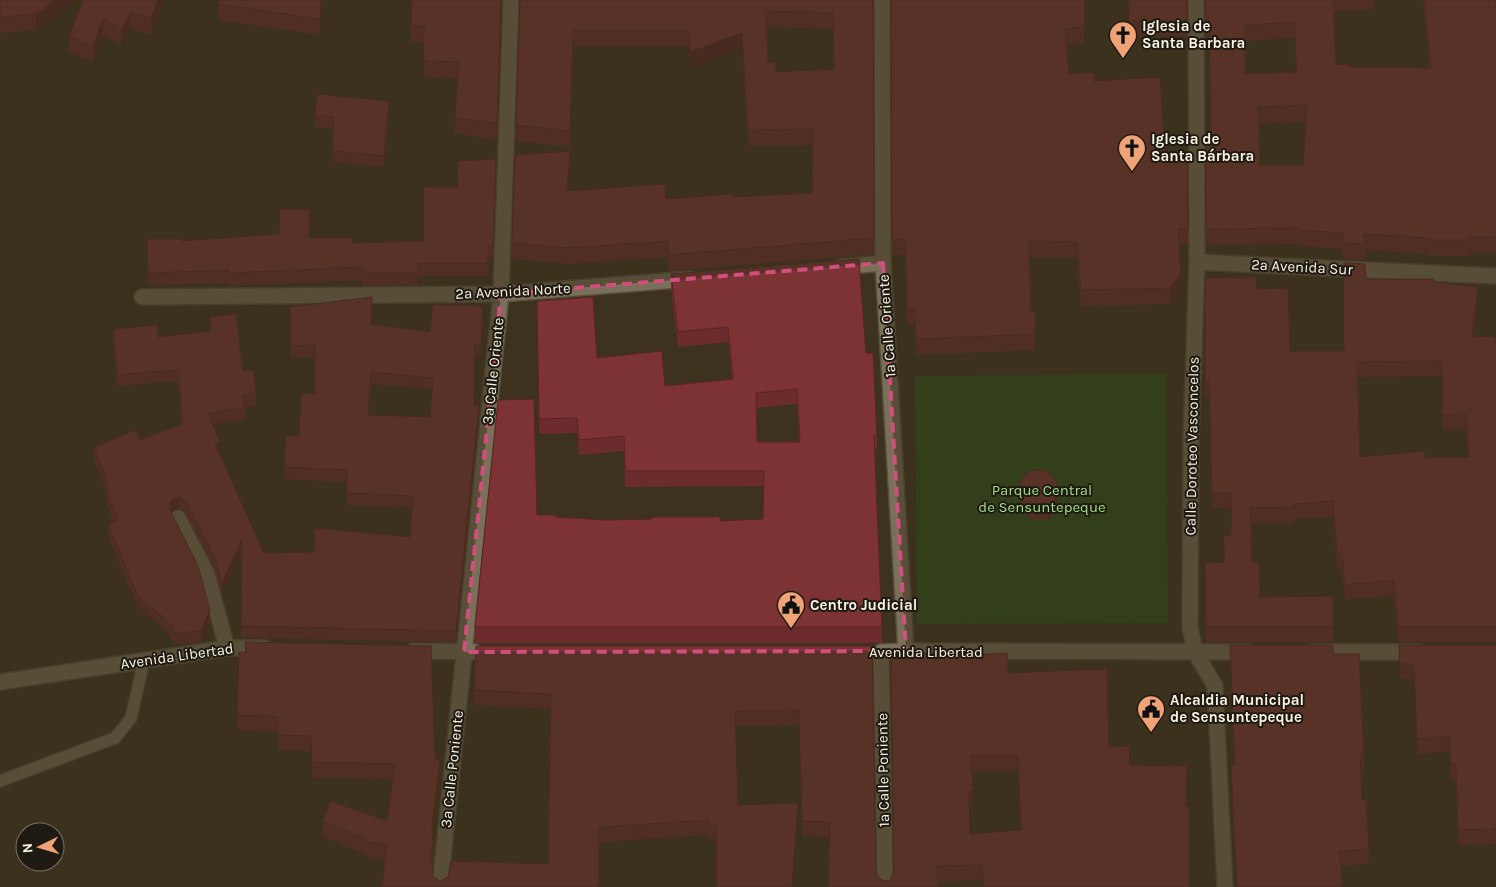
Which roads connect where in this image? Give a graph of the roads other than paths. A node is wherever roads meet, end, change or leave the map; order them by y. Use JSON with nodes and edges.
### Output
{"nodes":[{"id":1,"x":511,"y":0,"type":"edge"},
{"id":2,"x":882,"y":0,"type":"edge"},
{"id":3,"x":1196,"y":0,"type":"edge"},
{"id":4,"x":1197,"y":262,"type":"junction"},
{"id":5,"x":883,"y":263,"type":"junction"},
{"id":6,"x":824,"y":268,"type":"edge"},
{"id":7,"x":1496,"y":276,"type":"edge"},
{"id":8,"x":707,"y":278,"type":"edge"},
{"id":9,"x":502,"y":294,"type":"junction"},
{"id":10,"x":142,"y":297,"type":"dead end"},
{"id":11,"x":178,"y":518,"type":"dead end"},
{"id":12,"x":227,"y":648,"type":"junction"},
{"id":13,"x":280,"y":648,"type":"edge"},
{"id":14,"x":396,"y":650,"type":"edge"},
{"id":15,"x":906,"y":651,"type":"junction"},
{"id":16,"x":464,"y":652,"type":"junction"},
{"id":17,"x":494,"y":652,"type":"edge"},
{"id":18,"x":861,"y":652,"type":"edge"},
{"id":19,"x":881,"y":652,"type":"junction"},
{"id":20,"x":1195,"y":652,"type":"junction"},
{"id":21,"x":1263,"y":652,"type":"edge"},
{"id":22,"x":1292,"y":652,"type":"edge"},
{"id":23,"x":1438,"y":652,"type":"edge"},
{"id":24,"x":144,"y":660,"type":"junction"},
{"id":25,"x":0,"y":682,"type":"edge"},
{"id":26,"x":0,"y":781,"type":"edge"},
{"id":27,"x":440,"y":887,"type":"edge"},
{"id":28,"x":885,"y":887,"type":"edge"},
{"id":29,"x":1224,"y":887,"type":"edge"}],
"edges":[{"from":1,"to":9,"type":"street","name":"3a Calle Oriente"},
{"from":2,"to":5,"type":"street","name":"1a Calle Oriente"},
{"from":3,"to":4,"type":"street","name":"Calle Doroteo Vasconcelos"},
{"from":4,"to":7,"type":"street","name":"2a Avenida Sur"},
{"from":4,"to":20,"type":"street","name":"Calle Doroteo Vasconcelos"},
{"from":5,"to":6,"type":"street"},
{"from":5,"to":15,"type":"street","name":"1a Calle Oriente"},
{"from":8,"to":9,"type":"street","name":"2a Avenida Norte"},
{"from":9,"to":10,"type":"street","name":"2a Avenida Norte"},
{"from":9,"to":16,"type":"street","name":"3a Calle Oriente"},
{"from":11,"to":12,"type":"street"},
{"from":12,"to":13,"type":"street","name":"Avenida Libertad"},
{"from":12,"to":24,"type":"street","name":"Avenida Libertad"},
{"from":14,"to":16,"type":"street"},
{"from":15,"to":19,"type":"street","name":"Avenida Libertad"},
{"from":15,"to":20,"type":"street","name":"Avenida Libertad"},
{"from":16,"to":17,"type":"street"},
{"from":16,"to":27,"type":"street","name":"3a Calle Poniente"},
{"from":18,"to":19,"type":"street","name":"Avenida Libertad"},
{"from":19,"to":28,"type":"street","name":"1a Calle Poniente"},
{"from":20,"to":21,"type":"street","name":"Avenida Libertad"},
{"from":20,"to":29,"type":"street","name":"Calle Doroteo Vasconcelos"},
{"from":22,"to":23,"type":"street"},
{"from":24,"to":25,"type":"street","name":"Avenida Libertad"},
{"from":24,"to":26,"type":"lane"}]}
